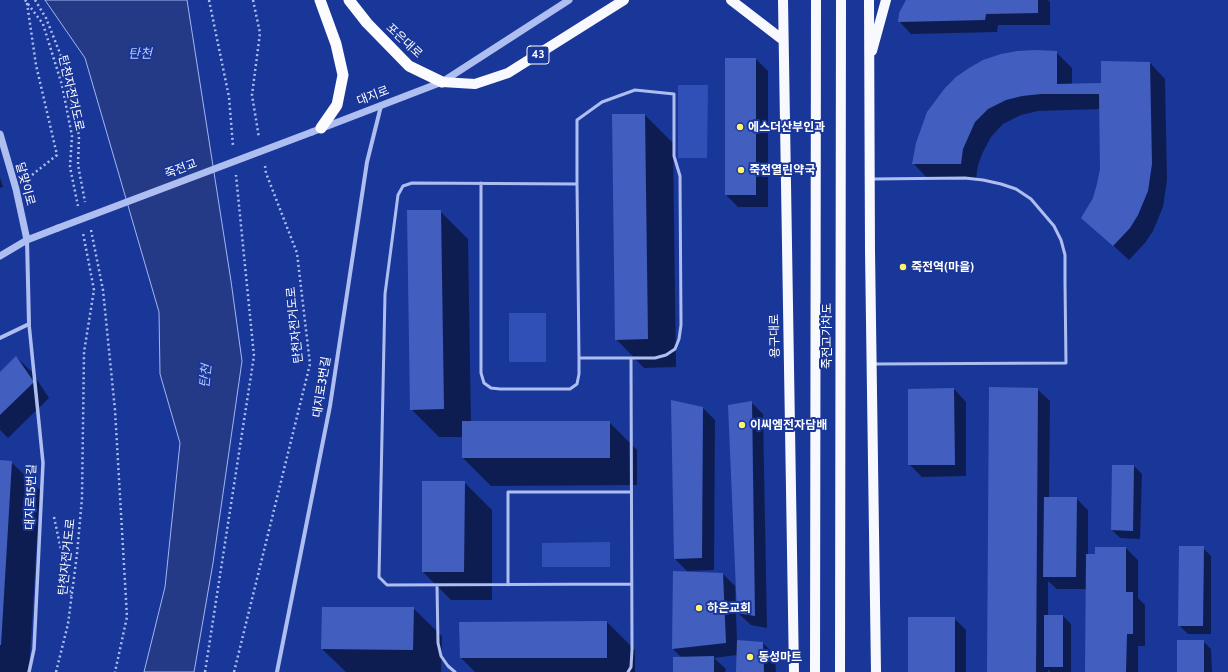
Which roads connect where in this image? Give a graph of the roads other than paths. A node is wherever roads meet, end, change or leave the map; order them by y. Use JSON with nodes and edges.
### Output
{"nodes":[{"id":1,"x":320,"y":0,"type":"edge"},
{"id":2,"x":349,"y":0,"type":"edge"},
{"id":3,"x":569,"y":0,"type":"edge"},
{"id":4,"x":624,"y":0,"type":"edge"},
{"id":5,"x":731,"y":0,"type":"edge"},
{"id":6,"x":783,"y":0,"type":"edge"},
{"id":7,"x":816,"y":0,"type":"edge"},
{"id":8,"x":841,"y":0,"type":"edge"},
{"id":9,"x":868,"y":0,"type":"edge"},
{"id":10,"x":886,"y":0,"type":"edge"},
{"id":11,"x":783,"y":40,"type":"junction"},
{"id":12,"x":869,"y":62,"type":"junction"},
{"id":13,"x":442,"y":82,"type":"junction"},
{"id":14,"x":381,"y":105,"type":"junction"},
{"id":15,"x":316,"y":130,"type":"junction"},
{"id":16,"x":0,"y":134,"type":"edge"},
{"id":17,"x":869,"y":179,"type":"junction"},
{"id":18,"x":481,"y":183,"type":"junction"},
{"id":19,"x":576,"y":184,"type":"junction"},
{"id":20,"x":28,"y":240,"type":"junction"},
{"id":21,"x":0,"y":256,"type":"edge"},
{"id":22,"x":29,"y":324,"type":"junction"},
{"id":23,"x":0,"y":338,"type":"edge"},
{"id":24,"x":578,"y":358,"type":"junction"},
{"id":25,"x":631,"y":359,"type":"junction"},
{"id":26,"x":872,"y":364,"type":"junction"},
{"id":27,"x":631,"y":492,"type":"junction"},
{"id":28,"x":437,"y":584,"type":"junction"},
{"id":29,"x":508,"y":584,"type":"junction"},
{"id":30,"x":632,"y":584,"type":"junction"},
{"id":31,"x":29,"y":672,"type":"edge"},
{"id":32,"x":277,"y":672,"type":"edge"},
{"id":33,"x":456,"y":672,"type":"edge"},
{"id":34,"x":628,"y":672,"type":"edge"},
{"id":35,"x":794,"y":672,"type":"edge"},
{"id":36,"x":815,"y":672,"type":"edge"},
{"id":37,"x":840,"y":672,"type":"edge"},
{"id":38,"x":876,"y":672,"type":"edge"}],
"edges":[{"from":1,"to":15,"type":"highway"},
{"from":2,"to":13,"type":"highway","name":"포은대로","number":"43"},
{"from":3,"to":13,"type":"street","name":"대지로"},
{"from":4,"to":13,"type":"main road","name":"포은대로","number":"43"},
{"from":5,"to":11,"type":"main road"},
{"from":6,"to":11,"type":"main road","name":"용구대로"},
{"from":7,"to":36,"type":"main road","name":"죽전고가차도"},
{"from":8,"to":37,"type":"main road","name":"죽전고가차도"},
{"from":9,"to":12,"type":"main road"},
{"from":10,"to":12,"type":"main road"},
{"from":11,"to":35,"type":"main road","name":"용구대로"},
{"from":12,"to":17,"type":"main road"},
{"from":13,"to":14,"type":"street","name":"대지로"},
{"from":14,"to":15,"type":"street","name":"대지로"},
{"from":14,"to":32,"type":"street","name":"대지로3번길"},
{"from":15,"to":20,"type":"street","name":"죽전교","bridge":true},
{"from":16,"to":20,"type":"street","name":"달맞이로"},
{"from":17,"to":26,"type":"main road"},
{"from":17,"to":26,"type":"lane"},
{"from":18,"to":19,"type":"lane"},
{"from":18,"to":24,"type":"lane"},
{"from":18,"to":28,"type":"lane"},
{"from":19,"to":24,"type":"lane"},
{"from":19,"to":25,"type":"lane"},
{"from":20,"to":21,"type":"street"},
{"from":20,"to":22,"type":"street"},
{"from":22,"to":23,"type":"street"},
{"from":22,"to":31,"type":"street","name":"대지로15번길"},
{"from":24,"to":25,"type":"lane"},
{"from":25,"to":27,"type":"lane"},
{"from":26,"to":38,"type":"main road"},
{"from":27,"to":29,"type":"lane"},
{"from":27,"to":30,"type":"lane"},
{"from":28,"to":29,"type":"lane"},
{"from":28,"to":33,"type":"lane"},
{"from":29,"to":30,"type":"lane"},
{"from":30,"to":34,"type":"lane"}]}
